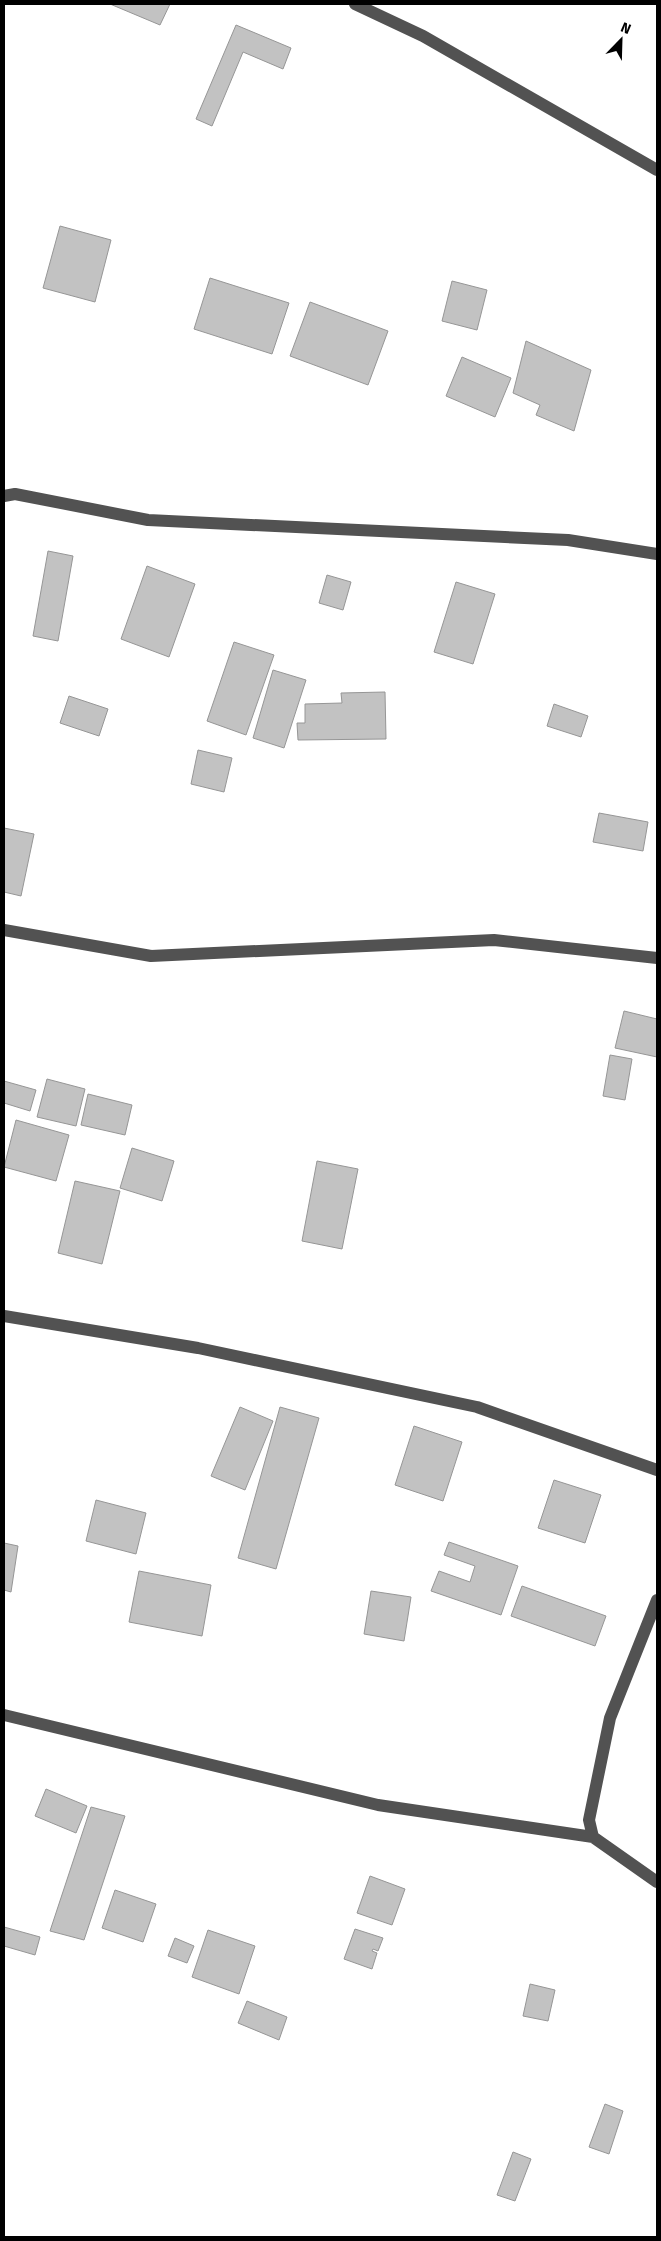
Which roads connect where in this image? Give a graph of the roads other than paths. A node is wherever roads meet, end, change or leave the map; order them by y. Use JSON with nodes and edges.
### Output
{"nodes":[{"id":1,"x":355,"y":4,"type":"edge"},
{"id":2,"x":657,"y":170,"type":"edge"},
{"id":3,"x":4,"y":496,"type":"edge"},
{"id":4,"x":657,"y":554,"type":"edge"},
{"id":5,"x":4,"y":930,"type":"edge"},
{"id":6,"x":657,"y":958,"type":"edge"},
{"id":7,"x":4,"y":1316,"type":"edge"},
{"id":8,"x":657,"y":1470,"type":"edge"},
{"id":9,"x":657,"y":1600,"type":"edge"},
{"id":10,"x":4,"y":1715,"type":"edge"},
{"id":11,"x":593,"y":1837,"type":"junction"},
{"id":12,"x":657,"y":1882,"type":"edge"}],
"edges":[{"from":1,"to":2,"type":"street"},
{"from":3,"to":4,"type":"street"},
{"from":5,"to":6,"type":"street"},
{"from":7,"to":8,"type":"street"},
{"from":9,"to":11,"type":"street"},
{"from":10,"to":11,"type":"street"},
{"from":11,"to":12,"type":"street"}]}
